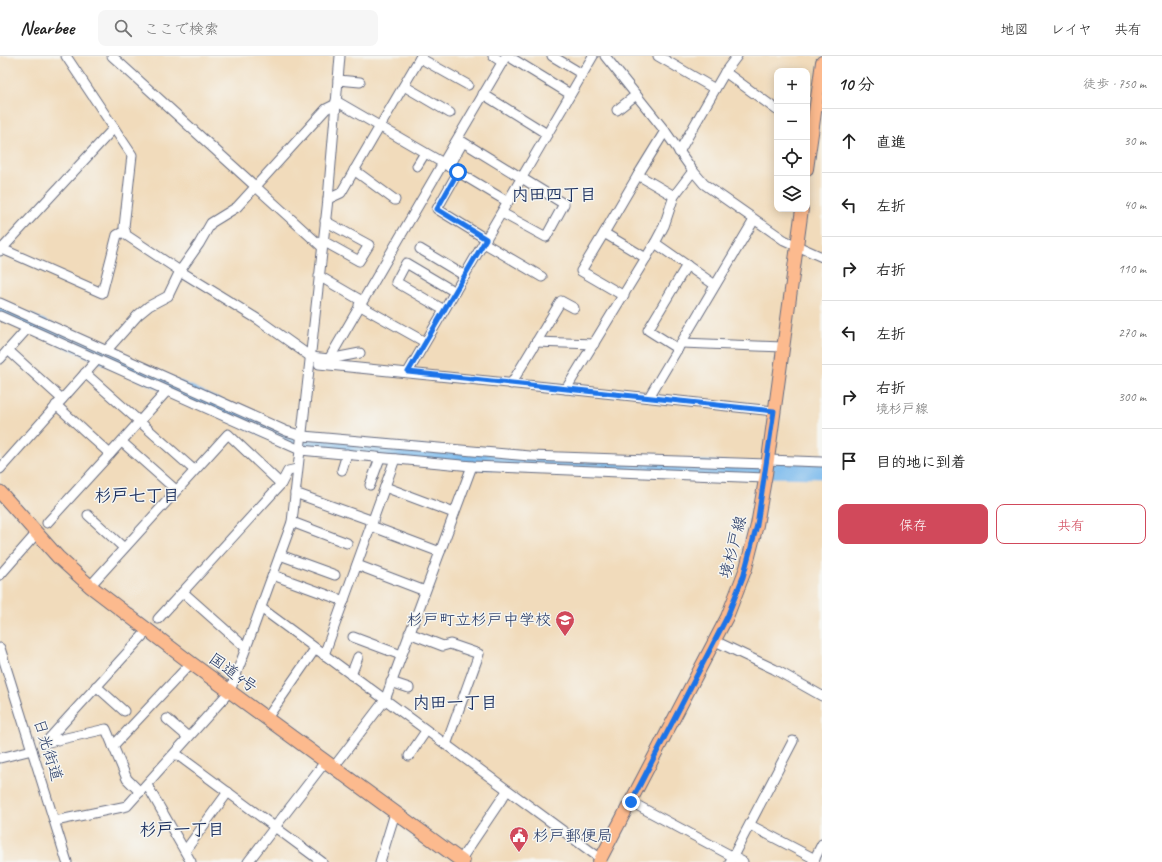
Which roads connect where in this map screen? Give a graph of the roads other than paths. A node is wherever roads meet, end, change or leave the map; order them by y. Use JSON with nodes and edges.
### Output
{"nodes":[{"id":1,"x":112,"y":56,"type":"edge"},
{"id":2,"x":340,"y":56,"type":"edge"},
{"id":3,"x":493,"y":56,"type":"edge"},
{"id":4,"x":552,"y":56,"type":"edge"},
{"id":5,"x":593,"y":56,"type":"edge"},
{"id":6,"x":605,"y":56,"type":"edge"},
{"id":7,"x":658,"y":56,"type":"edge"},
{"id":8,"x":737,"y":56,"type":"edge"},
{"id":9,"x":67,"y":57,"type":"edge"},
{"id":10,"x":421,"y":57,"type":"edge"},
{"id":11,"x":505,"y":58,"type":"edge"},
{"id":12,"x":822,"y":62,"type":"edge"},
{"id":13,"x":725,"y":72,"type":"junction"},
{"id":14,"x":582,"y":74,"type":"junction"},
{"id":15,"x":338,"y":80,"type":"junction"},
{"id":16,"x":360,"y":82,"type":"dead end"},
{"id":17,"x":468,"y":85,"type":"dead end"},
{"id":18,"x":404,"y":86,"type":"junction"},
{"id":19,"x":715,"y":89,"type":"junction"},
{"id":20,"x":483,"y":94,"type":"junction"},
{"id":21,"x":570,"y":94,"type":"junction"},
{"id":22,"x":636,"y":95,"type":"junction"},
{"id":23,"x":336,"y":103,"type":"junction"},
{"id":24,"x":774,"y":108,"type":"edge"},
{"id":25,"x":617,"y":110,"type":"dead end"},
{"id":26,"x":450,"y":113,"type":"dead end"},
{"id":27,"x":380,"y":126,"type":"junction"},
{"id":28,"x":810,"y":127,"type":"edge"},
{"id":29,"x":114,"y":128,"type":"junction"},
{"id":30,"x":665,"y":131,"type":"junction"},
{"id":31,"x":547,"y":134,"type":"junction"},
{"id":32,"x":680,"y":152,"type":"junction"},
{"id":33,"x":425,"y":153,"type":"junction"},
{"id":34,"x":446,"y":165,"type":"junction"},
{"id":35,"x":418,"y":166,"type":"dead end"},
{"id":36,"x":354,"y":170,"type":"junction"},
{"id":37,"x":693,"y":171,"type":"junction"},
{"id":38,"x":458,"y":172,"type":"junction"},
{"id":39,"x":638,"y":175,"type":"junction"},
{"id":40,"x":521,"y":179,"type":"junction"},
{"id":41,"x":256,"y":186,"type":"junction"},
{"id":42,"x":674,"y":196,"type":"junction"},
{"id":43,"x":328,"y":199,"type":"junction"},
{"id":44,"x":395,"y":200,"type":"dead end"},
{"id":45,"x":508,"y":202,"type":"junction"},
{"id":46,"x":802,"y":212,"type":"edge"},
{"id":47,"x":502,"y":213,"type":"junction"},
{"id":48,"x":754,"y":220,"type":"junction"},
{"id":49,"x":325,"y":221,"type":"junction"},
{"id":50,"x":125,"y":232,"type":"junction"},
{"id":51,"x":604,"y":233,"type":"junction"},
{"id":52,"x":485,"y":241,"type":"junction"},
{"id":53,"x":655,"y":243,"type":"junction"},
{"id":54,"x":323,"y":244,"type":"junction"},
{"id":55,"x":796,"y":246,"type":"junction"},
{"id":56,"x":1,"y":249,"type":"edge"},
{"id":57,"x":420,"y":249,"type":"dead end"},
{"id":58,"x":822,"y":257,"type":"edge"},
{"id":59,"x":646,"y":258,"type":"junction"},
{"id":60,"x":687,"y":265,"type":"junction"},
{"id":61,"x":180,"y":271,"type":"junction"},
{"id":62,"x":319,"y":276,"type":"junction"},
{"id":63,"x":464,"y":276,"type":"junction"},
{"id":64,"x":542,"y":277,"type":"dead end"},
{"id":65,"x":715,"y":285,"type":"junction"},
{"id":66,"x":455,"y":292,"type":"junction"},
{"id":67,"x":624,"y":296,"type":"junction"},
{"id":68,"x":0,"y":303,"type":"edge"},
{"id":69,"x":361,"y":303,"type":"junction"},
{"id":70,"x":574,"y":308,"type":"dead end"},
{"id":71,"x":444,"y":310,"type":"junction"},
{"id":72,"x":0,"y":316,"type":"edge"},
{"id":73,"x":27,"y":329,"type":"junction"},
{"id":74,"x":425,"y":342,"type":"junction"},
{"id":75,"x":536,"y":342,"type":"junction"},
{"id":76,"x":594,"y":344,"type":"junction"},
{"id":77,"x":680,"y":346,"type":"junction"},
{"id":78,"x":783,"y":347,"type":"junction"},
{"id":79,"x":8,"y":350,"type":"junction"},
{"id":80,"x":106,"y":351,"type":"junction"},
{"id":81,"x":360,"y":353,"type":"dead end"},
{"id":82,"x":0,"y":359,"type":"edge"},
{"id":83,"x":328,"y":359,"type":"junction"},
{"id":84,"x":97,"y":360,"type":"junction"},
{"id":85,"x":310,"y":360,"type":"junction"},
{"id":86,"x":408,"y":372,"type":"junction"},
{"id":87,"x":85,"y":373,"type":"junction"},
{"id":88,"x":511,"y":384,"type":"junction"},
{"id":89,"x":566,"y":389,"type":"junction"},
{"id":90,"x":167,"y":391,"type":"junction"},
{"id":91,"x":649,"y":397,"type":"junction"},
{"id":92,"x":59,"y":402,"type":"junction"},
{"id":93,"x":774,"y":411,"type":"junction"},
{"id":94,"x":140,"y":423,"type":"junction"},
{"id":95,"x":238,"y":423,"type":"junction"},
{"id":96,"x":228,"y":434,"type":"junction"},
{"id":97,"x":303,"y":436,"type":"junction"},
{"id":98,"x":122,"y":442,"type":"junction"},
{"id":99,"x":300,"y":450,"type":"junction"},
{"id":100,"x":110,"y":454,"type":"junction"},
{"id":101,"x":347,"y":454,"type":"junction"},
{"id":102,"x":380,"y":458,"type":"junction"},
{"id":103,"x":395,"y":459,"type":"junction"},
{"id":104,"x":822,"y":462,"type":"edge"},
{"id":105,"x":472,"y":466,"type":"junction"},
{"id":106,"x":0,"y":469,"type":"edge"},
{"id":107,"x":297,"y":469,"type":"junction"},
{"id":108,"x":766,"y":469,"type":"junction"},
{"id":109,"x":194,"y":470,"type":"junction"},
{"id":110,"x":342,"y":470,"type":"dead end"},
{"id":111,"x":281,"y":484,"type":"junction"},
{"id":112,"x":370,"y":485,"type":"dead end"},
{"id":113,"x":385,"y":487,"type":"junction"},
{"id":114,"x":176,"y":490,"type":"junction"},
{"id":115,"x":0,"y":492,"type":"edge"},
{"id":116,"x":295,"y":493,"type":"junction"},
{"id":117,"x":454,"y":514,"type":"junction"},
{"id":118,"x":88,"y":515,"type":"dead end"},
{"id":119,"x":292,"y":522,"type":"junction"},
{"id":120,"x":47,"y":523,"type":"dead end"},
{"id":121,"x":372,"y":524,"type":"junction"},
{"id":122,"x":36,"y":534,"type":"junction"},
{"id":123,"x":347,"y":543,"type":"dead end"},
{"id":124,"x":124,"y":548,"type":"junction"},
{"id":125,"x":440,"y":552,"type":"junction"},
{"id":126,"x":280,"y":555,"type":"junction"},
{"id":127,"x":357,"y":565,"type":"junction"},
{"id":128,"x":0,"y":575,"type":"edge"},
{"id":129,"x":273,"y":575,"type":"junction"},
{"id":130,"x":335,"y":575,"type":"dead end"},
{"id":131,"x":90,"y":586,"type":"junction"},
{"id":132,"x":425,"y":591,"type":"junction"},
{"id":133,"x":183,"y":592,"type":"junction"},
{"id":134,"x":344,"y":601,"type":"junction"},
{"id":135,"x":261,"y":608,"type":"junction"},
{"id":136,"x":158,"y":620,"type":"dead end"},
{"id":137,"x":148,"y":630,"type":"junction"},
{"id":138,"x":410,"y":633,"type":"junction"},
{"id":139,"x":353,"y":637,"type":"dead end"},
{"id":140,"x":715,"y":641,"type":"junction"},
{"id":141,"x":0,"y":648,"type":"edge"},
{"id":142,"x":246,"y":648,"type":"junction"},
{"id":143,"x":315,"y":649,"type":"junction"},
{"id":144,"x":324,"y":655,"type":"junction"},
{"id":145,"x":401,"y":655,"type":"junction"},
{"id":146,"x":358,"y":657,"type":"dead end"},
{"id":147,"x":191,"y":663,"type":"junction"},
{"id":148,"x":351,"y":675,"type":"junction"},
{"id":149,"x":391,"y":682,"type":"junction"},
{"id":150,"x":96,"y":686,"type":"junction"},
{"id":151,"x":409,"y":688,"type":"dead end"},
{"id":152,"x":230,"y":691,"type":"junction"},
{"id":153,"x":822,"y":696,"type":"edge"},
{"id":154,"x":384,"y":700,"type":"junction"},
{"id":155,"x":124,"y":711,"type":"dead end"},
{"id":156,"x":266,"y":718,"type":"junction"},
{"id":157,"x":167,"y":719,"type":"dead end"},
{"id":158,"x":426,"y":730,"type":"junction"},
{"id":159,"x":188,"y":738,"type":"junction"},
{"id":160,"x":793,"y":741,"type":"dead end"},
{"id":161,"x":45,"y":743,"type":"junction"},
{"id":162,"x":446,"y":745,"type":"junction"},
{"id":163,"x":113,"y":746,"type":"junction"},
{"id":164,"x":32,"y":748,"type":"junction"},
{"id":165,"x":175,"y":753,"type":"junction"},
{"id":166,"x":410,"y":756,"type":"dead end"},
{"id":167,"x":0,"y":758,"type":"edge"},
{"id":168,"x":329,"y":765,"type":"junction"},
{"id":169,"x":143,"y":789,"type":"junction"},
{"id":170,"x":506,"y":791,"type":"junction"},
{"id":171,"x":228,"y":792,"type":"junction"},
{"id":172,"x":631,"y":802,"type":"junction"},
{"id":173,"x":395,"y":813,"type":"junction"},
{"id":174,"x":54,"y":822,"type":"junction"},
{"id":175,"x":750,"y":824,"type":"junction"},
{"id":176,"x":276,"y":827,"type":"junction"},
{"id":177,"x":822,"y":844,"type":"edge"},
{"id":178,"x":184,"y":851,"type":"junction"},
{"id":179,"x":600,"y":860,"type":"edge"},
{"id":180,"x":732,"y":860,"type":"edge"},
{"id":181,"x":814,"y":860,"type":"edge"},
{"id":182,"x":461,"y":861,"type":"edge"},
{"id":183,"x":67,"y":862,"type":"edge"},
{"id":184,"x":191,"y":862,"type":"edge"},
{"id":185,"x":248,"y":862,"type":"edge"},
{"id":186,"x":322,"y":862,"type":"edge"},
{"id":187,"x":380,"y":862,"type":"edge"},
{"id":188,"x":743,"y":862,"type":"edge"}],
"edges":[{"from":1,"to":41,"type":"street"},
{"from":2,"to":15,"type":"street"},
{"from":3,"to":11,"type":"street"},
{"from":4,"to":14,"type":"street"},
{"from":5,"to":14,"type":"street"},
{"from":6,"to":22,"type":"street"},
{"from":7,"to":19,"type":"street"},
{"from":8,"to":13,"type":"street"},
{"from":9,"to":29,"type":"street"},
{"from":10,"to":17,"type":"street"},
{"from":10,"to":18,"type":"street"},
{"from":11,"to":20,"type":"street"},
{"from":11,"to":21,"type":"street"},
{"from":12,"to":28,"type":"main road"},
{"from":13,"to":19,"type":"street"},
{"from":13,"to":24,"type":"street"},
{"from":14,"to":21,"type":"street"},
{"from":15,"to":16,"type":"street"},
{"from":15,"to":23,"type":"street"},
{"from":18,"to":26,"type":"street"},
{"from":18,"to":27,"type":"street"},
{"from":19,"to":32,"type":"street"},
{"from":20,"to":31,"type":"street"},
{"from":20,"to":34,"type":"street"},
{"from":21,"to":31,"type":"street"},
{"from":22,"to":25,"type":"street"},
{"from":22,"to":30,"type":"street"},
{"from":23,"to":27,"type":"street"},
{"from":23,"to":41,"type":"street"},
{"from":23,"to":43,"type":"street"},
{"from":27,"to":33,"type":"street"},
{"from":27,"to":36,"type":"street"},
{"from":29,"to":50,"type":"street"},
{"from":29,"to":56,"type":"street"},
{"from":30,"to":32,"type":"street"},
{"from":30,"to":39,"type":"street"},
{"from":31,"to":40,"type":"street"},
{"from":32,"to":37,"type":"street"},
{"from":33,"to":34,"type":"street"},
{"from":33,"to":35,"type":"street"},
{"from":34,"to":38,"type":"street"},
{"from":34,"to":40,"type":"street"},
{"from":34,"to":69,"type":"street"},
{"from":36,"to":43,"type":"street"},
{"from":36,"to":44,"type":"street"},
{"from":37,"to":42,"type":"street"},
{"from":37,"to":48,"type":"street"},
{"from":38,"to":45,"type":"street"},
{"from":38,"to":52,"type":"street"},
{"from":39,"to":42,"type":"street"},
{"from":39,"to":51,"type":"street"},
{"from":40,"to":45,"type":"street"},
{"from":40,"to":47,"type":"street"},
{"from":41,"to":54,"type":"street"},
{"from":41,"to":61,"type":"street"},
{"from":42,"to":53,"type":"street"},
{"from":43,"to":49,"type":"street"},
{"from":45,"to":47,"type":"street"},
{"from":46,"to":55,"type":"main road","name":"境杉戸線"},
{"from":47,"to":52,"type":"street"},
{"from":48,"to":55,"type":"street"},
{"from":48,"to":65,"type":"street"},
{"from":49,"to":54,"type":"street"},
{"from":49,"to":54,"type":"street"},
{"from":50,"to":56,"type":"street"},
{"from":50,"to":61,"type":"street"},
{"from":51,"to":59,"type":"street"},
{"from":51,"to":67,"type":"street"},
{"from":52,"to":63,"type":"street"},
{"from":52,"to":64,"type":"street"},
{"from":53,"to":59,"type":"street"},
{"from":53,"to":60,"type":"street"},
{"from":54,"to":62,"type":"street"},
{"from":55,"to":58,"type":"street"},
{"from":55,"to":78,"type":"main road","name":"境杉戸線"},
{"from":57,"to":63,"type":"street"},
{"from":59,"to":67,"type":"street"},
{"from":60,"to":65,"type":"street"},
{"from":60,"to":77,"type":"street"},
{"from":61,"to":80,"type":"street"},
{"from":61,"to":85,"type":"street"},
{"from":62,"to":69,"type":"street"},
{"from":62,"to":85,"type":"street"},
{"from":63,"to":66,"type":"street"},
{"from":65,"to":77,"type":"street"},
{"from":66,"to":71,"type":"street"},
{"from":66,"to":71,"type":"street"},
{"from":67,"to":76,"type":"street"},
{"from":68,"to":80,"type":"street"},
{"from":69,"to":74,"type":"street"},
{"from":69,"to":83,"type":"street"},
{"from":70,"to":75,"type":"street"},
{"from":71,"to":74,"type":"street"},
{"from":72,"to":73,"type":"street"},
{"from":73,"to":79,"type":"street"},
{"from":73,"to":84,"type":"street"},
{"from":74,"to":86,"type":"street"},
{"from":75,"to":76,"type":"street"},
{"from":75,"to":88,"type":"street"},
{"from":76,"to":89,"type":"street"},
{"from":77,"to":78,"type":"street"},
{"from":77,"to":91,"type":"street"},
{"from":78,"to":93,"type":"main road","name":"境杉戸線"},
{"from":79,"to":82,"type":"street"},
{"from":79,"to":92,"type":"street"},
{"from":80,"to":97,"type":"street"},
{"from":81,"to":83,"type":"street"},
{"from":83,"to":85,"type":"street"},
{"from":84,"to":87,"type":"street"},
{"from":84,"to":90,"type":"street"},
{"from":85,"to":86,"type":"street"},
{"from":85,"to":97,"type":"street"},
{"from":86,"to":88,"type":"street"},
{"from":87,"to":92,"type":"street"},
{"from":87,"to":94,"type":"street"},
{"from":88,"to":89,"type":"street"},
{"from":89,"to":91,"type":"street"},
{"from":90,"to":94,"type":"street"},
{"from":90,"to":95,"type":"street"},
{"from":91,"to":93,"type":"street"},
{"from":92,"to":100,"type":"street"},
{"from":92,"to":106,"type":"street"},
{"from":93,"to":108,"type":"main road","name":"境杉戸線"},
{"from":94,"to":98,"type":"street"},
{"from":94,"to":109,"type":"street"},
{"from":95,"to":96,"type":"street"},
{"from":95,"to":99,"type":"street"},
{"from":96,"to":109,"type":"street"},
{"from":96,"to":111,"type":"street"},
{"from":97,"to":99,"type":"street"},
{"from":97,"to":108,"type":"street"},
{"from":98,"to":100,"type":"street"},
{"from":98,"to":114,"type":"street"},
{"from":99,"to":101,"type":"street"},
{"from":99,"to":107,"type":"street"},
{"from":100,"to":120,"type":"street"},
{"from":101,"to":102,"type":"street"},
{"from":101,"to":110,"type":"street"},
{"from":102,"to":103,"type":"street"},
{"from":102,"to":112,"type":"street"},
{"from":103,"to":105,"type":"street"},
{"from":103,"to":113,"type":"street"},
{"from":104,"to":108,"type":"street"},
{"from":105,"to":108,"type":"street"},
{"from":105,"to":117,"type":"street"},
{"from":107,"to":111,"type":"street"},
{"from":107,"to":116,"type":"street"},
{"from":108,"to":140,"type":"main road","name":"境杉戸線"},
{"from":109,"to":114,"type":"street"},
{"from":111,"to":133,"type":"street"},
{"from":113,"to":117,"type":"street"},
{"from":113,"to":121,"type":"street"},
{"from":114,"to":124,"type":"street"},
{"from":115,"to":122,"type":"highway","name":"国道4号"},
{"from":116,"to":119,"type":"street"},
{"from":116,"to":121,"type":"street"},
{"from":117,"to":125,"type":"street"},
{"from":118,"to":124,"type":"street"},
{"from":119,"to":123,"type":"street"},
{"from":119,"to":126,"type":"street"},
{"from":121,"to":125,"type":"street"},
{"from":121,"to":127,"type":"street"},
{"from":122,"to":128,"type":"street"},
{"from":122,"to":131,"type":"highway","name":"国道4号"},
{"from":124,"to":131,"type":"street"},
{"from":125,"to":132,"type":"street"},
{"from":126,"to":129,"type":"street"},
{"from":126,"to":130,"type":"street"},
{"from":127,"to":132,"type":"street"},
{"from":127,"to":134,"type":"street"},
{"from":129,"to":134,"type":"street"},
{"from":129,"to":135,"type":"street"},
{"from":131,"to":137,"type":"highway","name":"国道4号"},
{"from":132,"to":138,"type":"street"},
{"from":133,"to":136,"type":"street"},
{"from":133,"to":142,"type":"street"},
{"from":134,"to":144,"type":"street"},
{"from":135,"to":142,"type":"street"},
{"from":135,"to":143,"type":"street"},
{"from":137,"to":147,"type":"highway","name":"国道4号"},
{"from":137,"to":150,"type":"street"},
{"from":138,"to":145,"type":"street"},
{"from":138,"to":162,"type":"street"},
{"from":139,"to":145,"type":"street"},
{"from":140,"to":153,"type":"street"},
{"from":140,"to":172,"type":"main road","name":"境杉戸線"},
{"from":141,"to":164,"type":"street","name":"日光街道"},
{"from":142,"to":152,"type":"street"},
{"from":143,"to":144,"type":"street"},
{"from":143,"to":156,"type":"street"},
{"from":144,"to":148,"type":"street"},
{"from":145,"to":149,"type":"street"},
{"from":146,"to":148,"type":"street"},
{"from":147,"to":152,"type":"highway","name":"国道4号"},
{"from":147,"to":163,"type":"street"},
{"from":148,"to":154,"type":"street"},
{"from":149,"to":151,"type":"street"},
{"from":149,"to":154,"type":"street"},
{"from":150,"to":155,"type":"street"},
{"from":150,"to":161,"type":"street"},
{"from":152,"to":156,"type":"highway","name":"国道4号"},
{"from":152,"to":159,"type":"street"},
{"from":154,"to":158,"type":"street"},
{"from":154,"to":168,"type":"street"},
{"from":156,"to":168,"type":"highway","name":"国道4号"},
{"from":157,"to":159,"type":"street"},
{"from":158,"to":162,"type":"street"},
{"from":158,"to":166,"type":"street"},
{"from":159,"to":165,"type":"street"},
{"from":160,"to":175,"type":"street"},
{"from":161,"to":163,"type":"street"},
{"from":161,"to":164,"type":"street"},
{"from":162,"to":170,"type":"street"},
{"from":163,"to":169,"type":"street"},
{"from":164,"to":167,"type":"street"},
{"from":164,"to":174,"type":"street","name":"日光街道"},
{"from":165,"to":169,"type":"street"},
{"from":165,"to":171,"type":"street"},
{"from":168,"to":173,"type":"highway","name":"国道4号"},
{"from":168,"to":176,"type":"street"},
{"from":169,"to":174,"type":"street"},
{"from":169,"to":178,"type":"street"},
{"from":170,"to":179,"type":"street"},
{"from":170,"to":182,"type":"street"},
{"from":171,"to":176,"type":"street"},
{"from":171,"to":178,"type":"street"},
{"from":172,"to":179,"type":"main road","name":"境杉戸線"},
{"from":172,"to":180,"type":"street"},
{"from":173,"to":182,"type":"highway","name":"国道4号"},
{"from":173,"to":187,"type":"street"},
{"from":174,"to":183,"type":"street","name":"日光街道"},
{"from":175,"to":180,"type":"street"},
{"from":175,"to":181,"type":"street"},
{"from":176,"to":185,"type":"street"},
{"from":176,"to":186,"type":"street"},
{"from":177,"to":181,"type":"street"},
{"from":178,"to":184,"type":"street"},
{"from":180,"to":188,"type":"street"}]}
